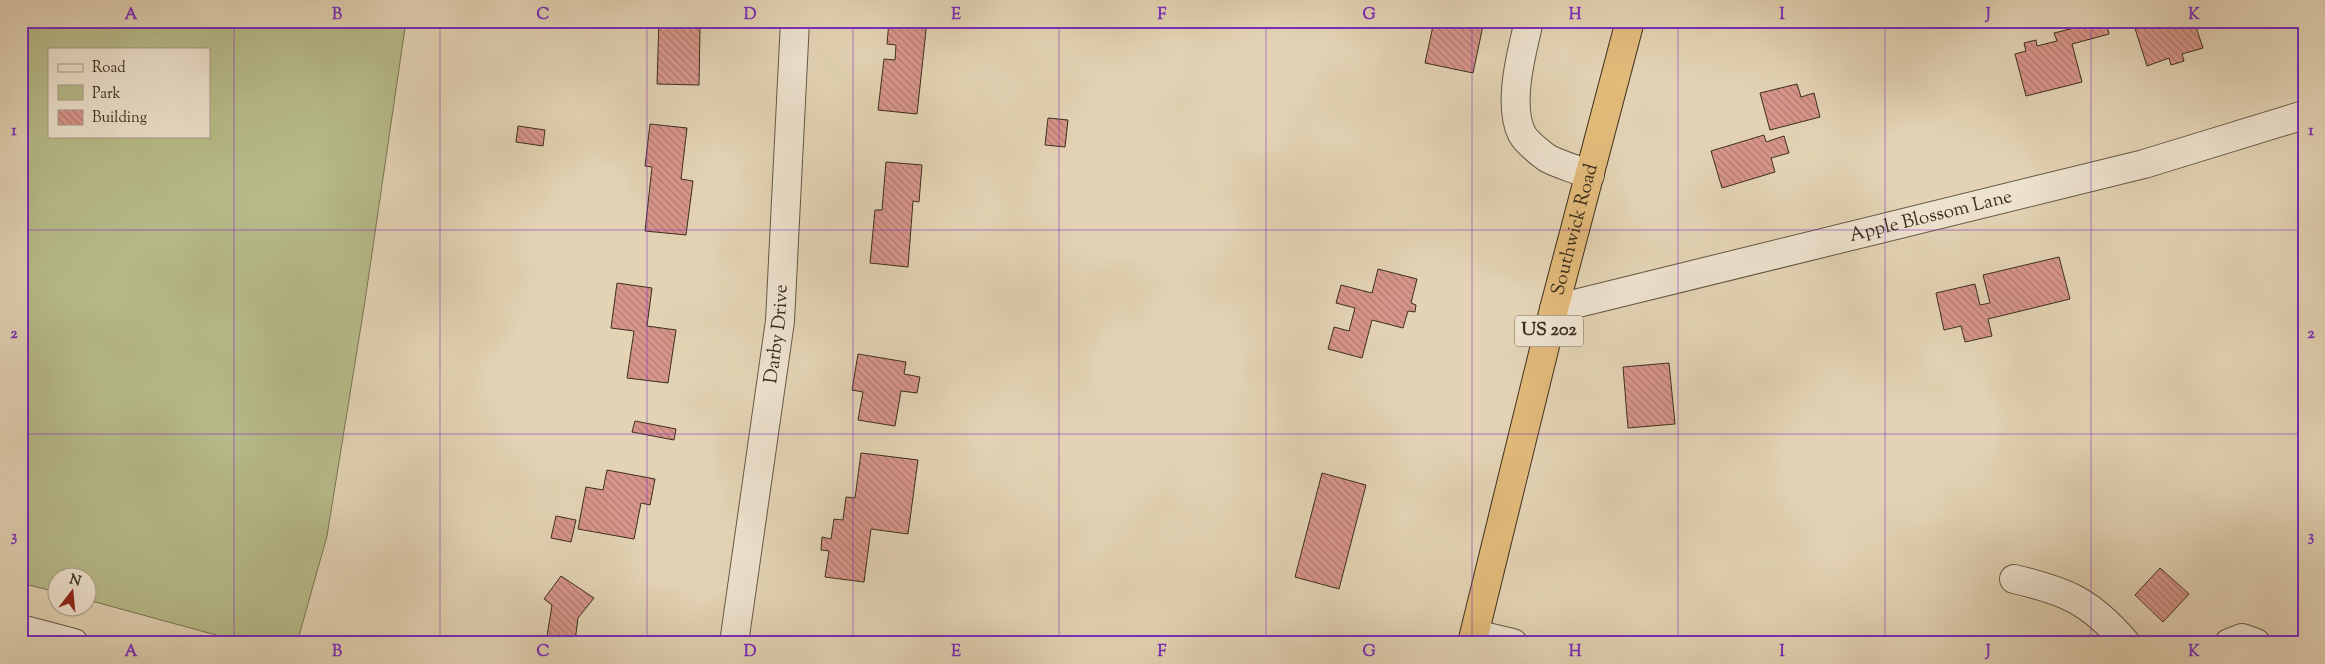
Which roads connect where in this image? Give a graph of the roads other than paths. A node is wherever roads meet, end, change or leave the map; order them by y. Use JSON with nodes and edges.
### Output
{"nodes":[{"id":1,"x":794,"y":21,"type":"edge"},
{"id":2,"x":1529,"y":21,"type":"edge"},
{"id":3,"x":1630,"y":21,"type":"edge"},
{"id":4,"x":2304,"y":115,"type":"edge"},
{"id":5,"x":1590,"y":175,"type":"junction"},
{"id":6,"x":1554,"y":309,"type":"junction"},
{"id":7,"x":2014,"y":579,"type":"dead end"},
{"id":8,"x":21,"y":629,"type":"edge"},
{"id":9,"x":1474,"y":638,"type":"edge"},
{"id":10,"x":74,"y":643,"type":"edge"},
{"id":11,"x":734,"y":643,"type":"edge"},
{"id":12,"x":1513,"y":643,"type":"edge"},
{"id":13,"x":2126,"y":643,"type":"edge"},
{"id":14,"x":2229,"y":643,"type":"edge"},
{"id":15,"x":2256,"y":643,"type":"edge"}],
"edges":[{"from":1,"to":11,"type":"street","name":"Darby Drive"},
{"from":2,"to":5,"type":"street"},
{"from":3,"to":5,"type":"highway","name":"Southwick Road","number":"US 202"},
{"from":4,"to":6,"type":"street","name":"Apple Blossom Lane"},
{"from":5,"to":6,"type":"highway","name":"Southwick Road","number":"US 202"},
{"from":6,"to":9,"type":"highway","name":"Southwick Road","number":"US 202"},
{"from":7,"to":13,"type":"street"},
{"from":8,"to":10,"type":"street"},
{"from":9,"to":12,"type":"street"},
{"from":14,"to":15,"type":"street"}]}
